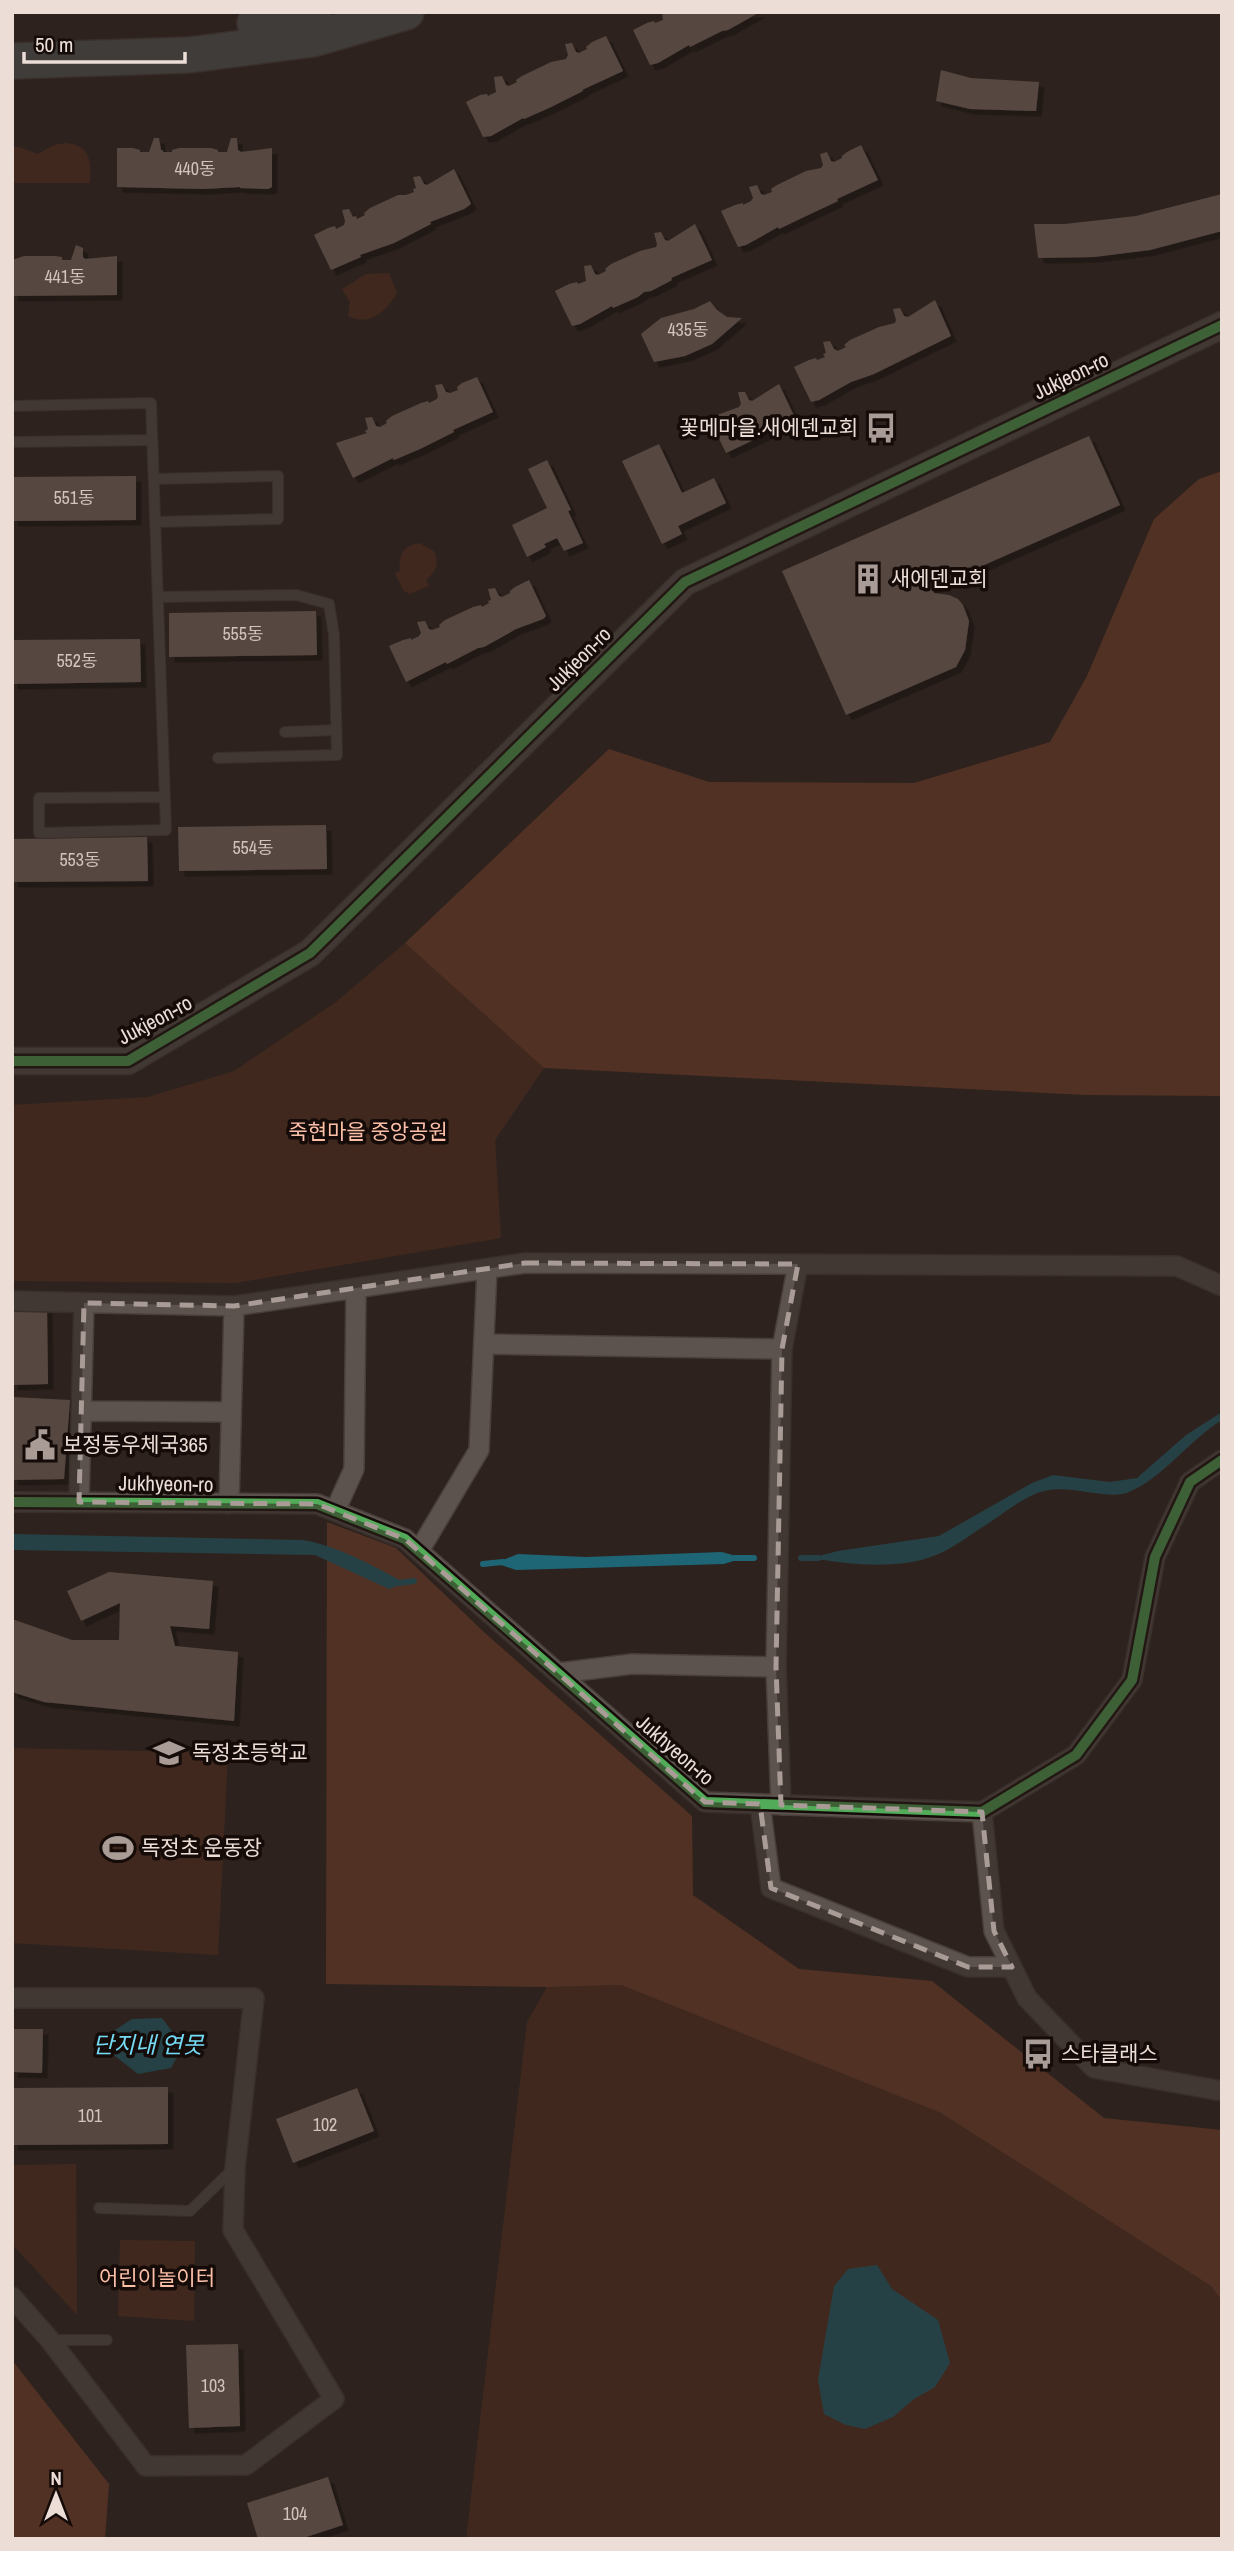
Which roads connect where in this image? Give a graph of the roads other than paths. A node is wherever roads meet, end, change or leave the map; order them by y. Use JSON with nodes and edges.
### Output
{"nodes":[{"id":1,"x":314,"y":12,"type":"edge"},
{"id":2,"x":406,"y":12,"type":"edge"},
{"id":3,"x":12,"y":41,"type":"edge"},
{"id":4,"x":12,"y":61,"type":"edge"},
{"id":5,"x":1222,"y":325,"type":"edge"},
{"id":6,"x":12,"y":406,"type":"edge"},
{"id":7,"x":152,"y":440,"type":"junction"},
{"id":8,"x":12,"y":442,"type":"edge"},
{"id":9,"x":154,"y":479,"type":"junction"},
{"id":10,"x":155,"y":522,"type":"junction"},
{"id":11,"x":158,"y":597,"type":"junction"},
{"id":12,"x":336,"y":730,"type":"junction"},
{"id":13,"x":285,"y":732,"type":"dead end"},
{"id":14,"x":218,"y":758,"type":"dead end"},
{"id":15,"x":165,"y":797,"type":"junction"},
{"id":16,"x":12,"y":1061,"type":"edge"},
{"id":17,"x":798,"y":1264,"type":"junction"},
{"id":18,"x":486,"y":1269,"type":"junction"},
{"id":19,"x":1222,"y":1286,"type":"edge"},
{"id":20,"x":356,"y":1288,"type":"junction"},
{"id":21,"x":12,"y":1301,"type":"edge"},
{"id":22,"x":84,"y":1303,"type":"junction"},
{"id":23,"x":234,"y":1306,"type":"junction"},
{"id":24,"x":484,"y":1344,"type":"junction"},
{"id":25,"x":782,"y":1349,"type":"junction"},
{"id":26,"x":81,"y":1411,"type":"junction"},
{"id":27,"x":231,"y":1412,"type":"junction"},
{"id":28,"x":1222,"y":1460,"type":"edge"},
{"id":29,"x":12,"y":1502,"type":"edge"},
{"id":30,"x":79,"y":1502,"type":"junction"},
{"id":31,"x":229,"y":1504,"type":"junction"},
{"id":32,"x":335,"y":1511,"type":"junction"},
{"id":33,"x":419,"y":1551,"type":"junction"},
{"id":34,"x":776,"y":1667,"type":"junction"},
{"id":35,"x":559,"y":1673,"type":"junction"},
{"id":36,"x":760,"y":1804,"type":"junction"},
{"id":37,"x":781,"y":1805,"type":"junction"},
{"id":38,"x":982,"y":1812,"type":"junction"},
{"id":39,"x":1012,"y":1967,"type":"junction"},
{"id":40,"x":12,"y":1998,"type":"edge"},
{"id":41,"x":1222,"y":2091,"type":"edge"},
{"id":42,"x":235,"y":2168,"type":"junction"},
{"id":43,"x":99,"y":2208,"type":"dead end"},
{"id":44,"x":12,"y":2297,"type":"edge"},
{"id":45,"x":50,"y":2340,"type":"junction"},
{"id":46,"x":107,"y":2340,"type":"dead end"}],
"edges":[{"from":1,"to":3,"type":"highway"},
{"from":2,"to":4,"type":"highway"},
{"from":5,"to":16,"type":"street","name":"Jukjeon-ro"},
{"from":6,"to":7,"type":"lane"},
{"from":7,"to":8,"type":"lane"},
{"from":7,"to":9,"type":"lane"},
{"from":9,"to":10,"type":"lane"},
{"from":9,"to":10,"type":"lane"},
{"from":10,"to":11,"type":"lane"},
{"from":11,"to":12,"type":"lane"},
{"from":11,"to":15,"type":"lane"},
{"from":12,"to":13,"type":"lane"},
{"from":12,"to":14,"type":"lane"},
{"from":15,"to":15,"type":"lane"},
{"from":17,"to":18,"type":"street"},
{"from":17,"to":19,"type":"street"},
{"from":17,"to":25,"type":"street"},
{"from":18,"to":20,"type":"street"},
{"from":18,"to":24,"type":"street"},
{"from":20,"to":23,"type":"street"},
{"from":20,"to":32,"type":"street"},
{"from":21,"to":22,"type":"street"},
{"from":22,"to":23,"type":"street"},
{"from":22,"to":26,"type":"street"},
{"from":23,"to":27,"type":"street"},
{"from":24,"to":25,"type":"street"},
{"from":24,"to":33,"type":"street"},
{"from":25,"to":34,"type":"street"},
{"from":26,"to":27,"type":"street"},
{"from":26,"to":30,"type":"street"},
{"from":27,"to":31,"type":"street"},
{"from":28,"to":38,"type":"street"},
{"from":29,"to":30,"type":"street","name":"Jukhyeon-ro"},
{"from":30,"to":31,"type":"street","name":"Jukhyeon-ro"},
{"from":31,"to":32,"type":"street","name":"Jukhyeon-ro"},
{"from":32,"to":33,"type":"street","name":"Jukhyeon-ro"},
{"from":33,"to":35,"type":"street","name":"Jukhyeon-ro"},
{"from":34,"to":35,"type":"street"},
{"from":34,"to":37,"type":"street"},
{"from":35,"to":36,"type":"street","name":"Jukhyeon-ro"},
{"from":36,"to":37,"type":"street","name":"Jukhyeon-ro"},
{"from":36,"to":39,"type":"street"},
{"from":37,"to":38,"type":"street","name":"Jukhyeon-ro"},
{"from":38,"to":39,"type":"street"},
{"from":39,"to":41,"type":"street"},
{"from":40,"to":42,"type":"street"},
{"from":42,"to":43,"type":"lane"},
{"from":42,"to":45,"type":"street"},
{"from":44,"to":45,"type":"street"},
{"from":45,"to":46,"type":"lane"}]}
